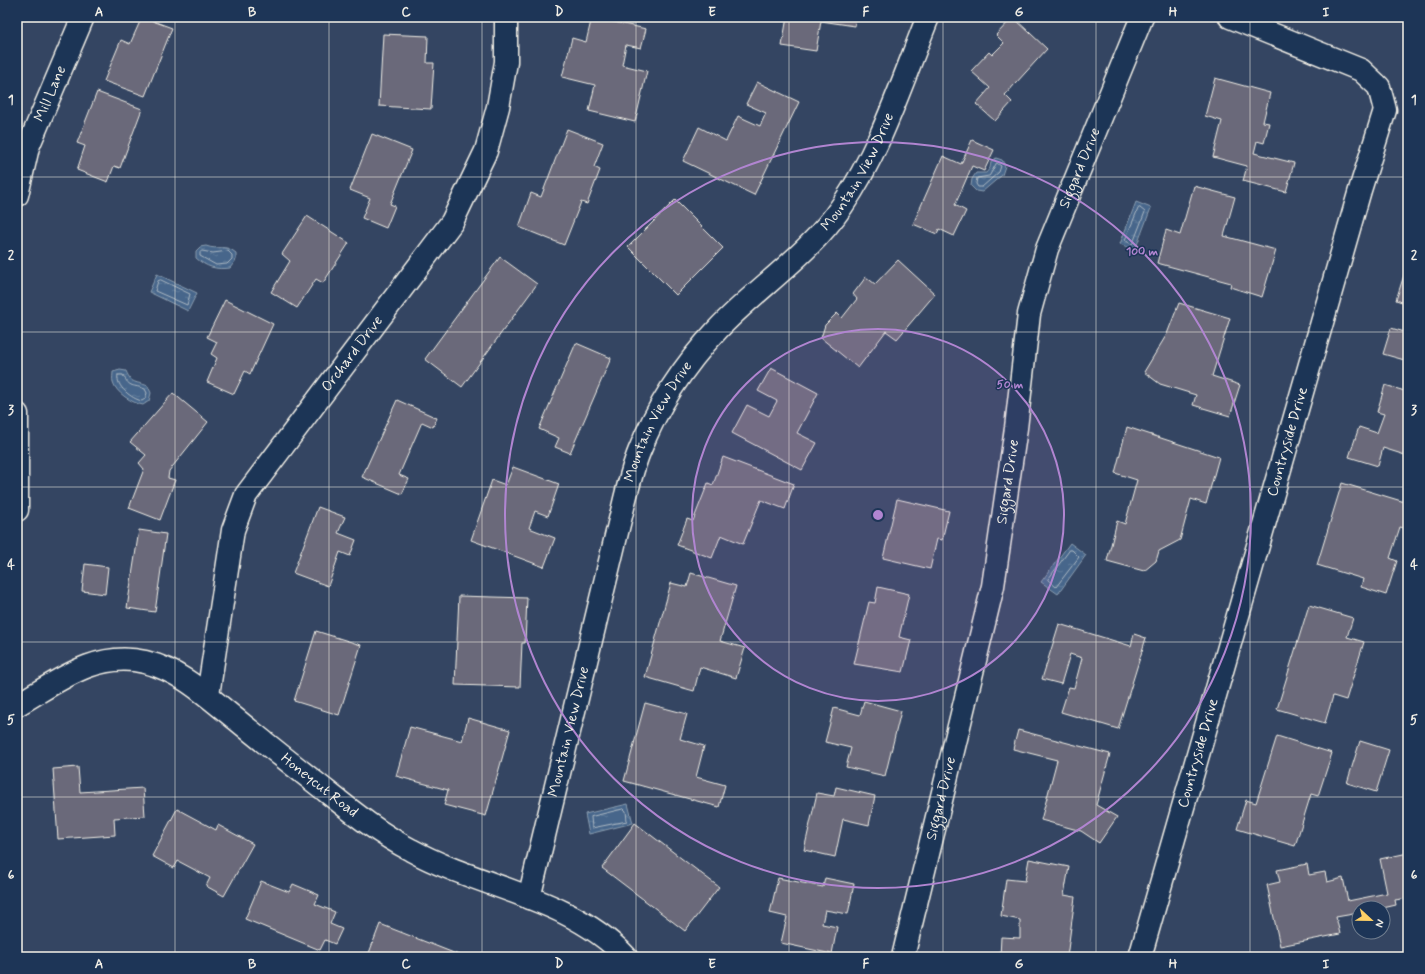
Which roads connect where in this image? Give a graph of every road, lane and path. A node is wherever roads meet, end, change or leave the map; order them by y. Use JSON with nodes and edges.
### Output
{"nodes":[{"id":1,"x":84,"y":17,"type":"edge"},
{"id":2,"x":506,"y":17,"type":"edge"},
{"id":3,"x":928,"y":17,"type":"edge"},
{"id":4,"x":1142,"y":17,"type":"edge"},
{"id":5,"x":1230,"y":17,"type":"edge"},
{"id":6,"x":17,"y":195,"type":"edge"},
{"id":7,"x":17,"y":414,"type":"edge"},
{"id":8,"x":17,"y":510,"type":"edge"},
{"id":9,"x":208,"y":695,"type":"junction"},
{"id":10,"x":17,"y":705,"type":"edge"},
{"id":11,"x":529,"y":898,"type":"junction"},
{"id":12,"x":626,"y":957,"type":"edge"},
{"id":13,"x":903,"y":957,"type":"edge"},
{"id":14,"x":1140,"y":957,"type":"edge"}],
"edges":[{"from":1,"to":6,"type":"street","name":"Mill Lane"},
{"from":2,"to":9,"type":"street","name":"Orchard Drive"},
{"from":3,"to":11,"type":"street","name":"Mountain View Drive"},
{"from":4,"to":13,"type":"street","name":"Siggard Drive"},
{"from":5,"to":14,"type":"street","name":"Countryside Drive"},
{"from":7,"to":8,"type":"street"},
{"from":9,"to":10,"type":"street","name":"Honeycut Road"},
{"from":9,"to":11,"type":"street","name":"Honeycut Road"},
{"from":11,"to":12,"type":"street","name":"Honeycut Road"}]}
